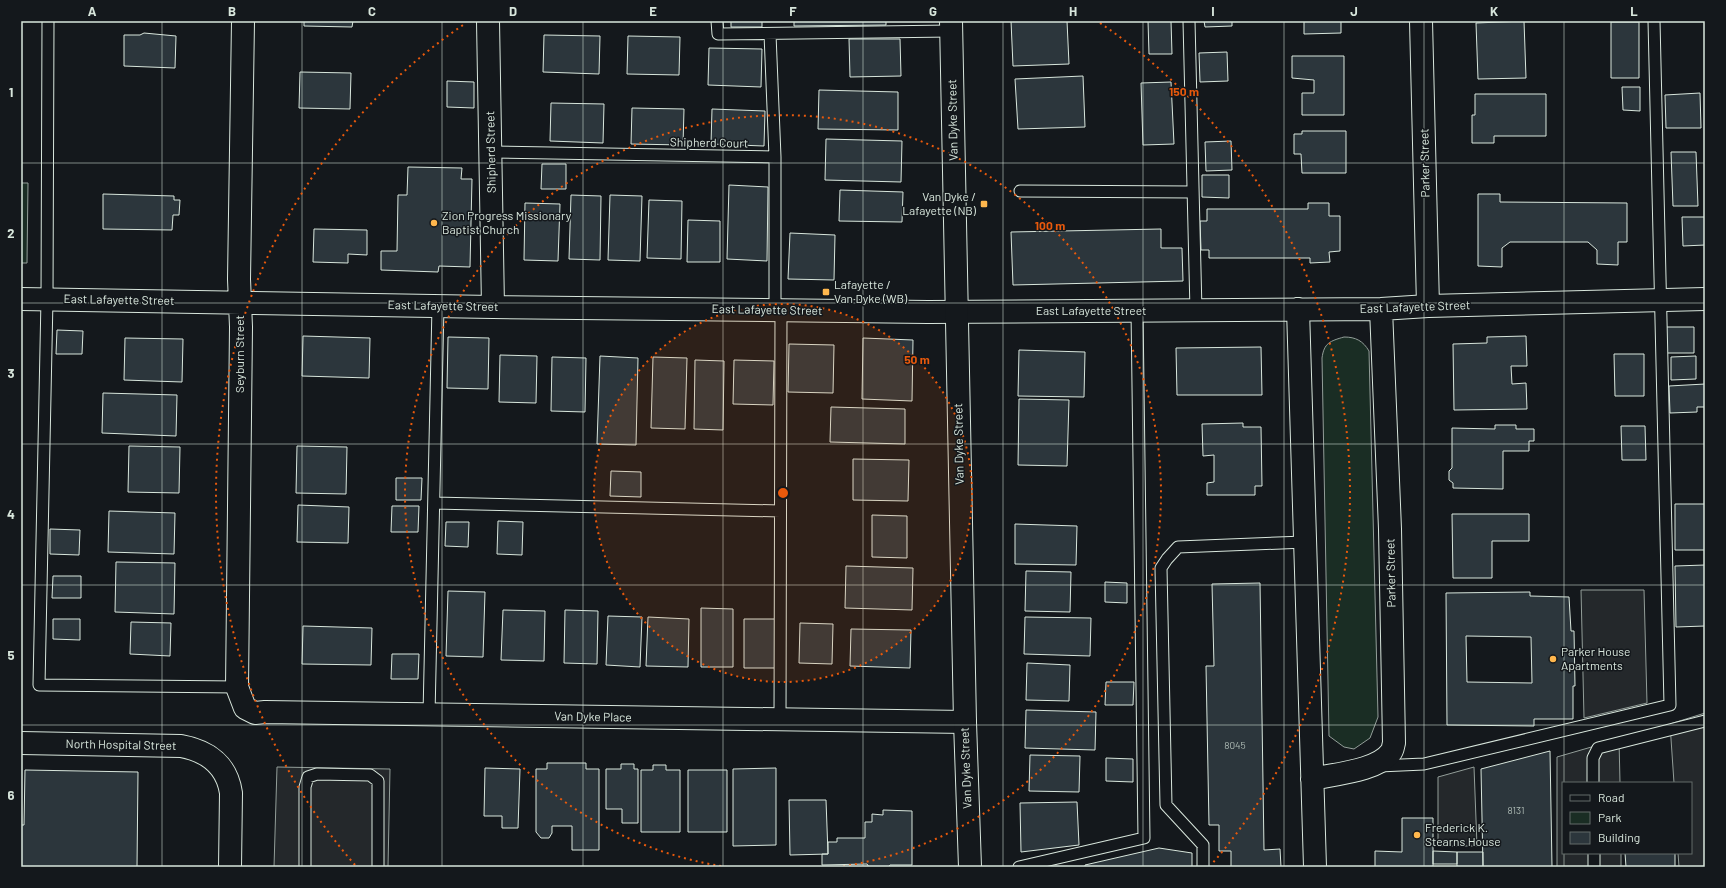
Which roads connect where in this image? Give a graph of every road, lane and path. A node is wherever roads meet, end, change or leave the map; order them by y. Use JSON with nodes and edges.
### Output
{"nodes":[{"id":1,"x":48,"y":21,"type":"edge"},
{"id":2,"x":243,"y":21,"type":"edge"},
{"id":3,"x":488,"y":21,"type":"edge"},
{"id":4,"x":717,"y":21,"type":"edge"},
{"id":5,"x":1189,"y":21,"type":"edge"},
{"id":6,"x":1421,"y":21,"type":"edge"},
{"id":7,"x":1654,"y":21,"type":"edge"},
{"id":8,"x":951,"y":26,"type":"edge"},
{"id":9,"x":770,"y":34,"type":"junction"},
{"id":10,"x":491,"y":152,"type":"junction"},
{"id":11,"x":775,"y":157,"type":"junction"},
{"id":12,"x":1020,"y":191,"type":"dead end"},
{"id":13,"x":1193,"y":192,"type":"junction"},
{"id":14,"x":21,"y":299,"type":"edge"},
{"id":15,"x":47,"y":299,"type":"junction"},
{"id":16,"x":1705,"y":299,"type":"edge"},
{"id":17,"x":1660,"y":300,"type":"junction"},
{"id":18,"x":240,"y":303,"type":"junction"},
{"id":19,"x":438,"y":306,"type":"junction"},
{"id":20,"x":1428,"y":306,"type":"junction"},
{"id":21,"x":493,"y":307,"type":"junction"},
{"id":22,"x":1298,"y":309,"type":"junction"},
{"id":23,"x":1381,"y":309,"type":"junction"},
{"id":24,"x":778,"y":310,"type":"junction"},
{"id":25,"x":1196,"y":310,"type":"junction"},
{"id":26,"x":1137,"y":311,"type":"junction"},
{"id":27,"x":956,"y":312,"type":"junction"},
{"id":28,"x":434,"y":503,"type":"junction"},
{"id":29,"x":780,"y":511,"type":"junction"},
{"id":30,"x":1305,"y":542,"type":"junction"},
{"id":31,"x":237,"y":688,"type":"junction"},
{"id":32,"x":429,"y":715,"type":"junction"},
{"id":33,"x":780,"y":719,"type":"junction"},
{"id":34,"x":1705,"y":721,"type":"edge"},
{"id":35,"x":964,"y":722,"type":"junction"},
{"id":36,"x":21,"y":744,"type":"edge"},
{"id":37,"x":1368,"y":767,"type":"junction"},
{"id":38,"x":1312,"y":779,"type":"junction"},
{"id":39,"x":1593,"y":782,"type":"edge"},
{"id":40,"x":1594,"y":854,"type":"edge"},
{"id":41,"x":230,"y":867,"type":"edge"},
{"id":42,"x":305,"y":867,"type":"edge"},
{"id":43,"x":378,"y":867,"type":"edge"},
{"id":44,"x":970,"y":867,"type":"edge"},
{"id":45,"x":1019,"y":867,"type":"edge"},
{"id":46,"x":1203,"y":867,"type":"edge"},
{"id":47,"x":1316,"y":867,"type":"edge"},
{"id":48,"x":1594,"y":867,"type":"edge"}],
"edges":[{"from":1,"to":15,"type":"lane"},
{"from":2,"to":18,"type":"street","name":"Seyburn Street"},
{"from":3,"to":10,"type":"street","name":"Shipherd Street"},
{"from":4,"to":9,"type":"lane"},
{"from":5,"to":13,"type":"lane"},
{"from":6,"to":20,"type":"street","name":"Parker Street"},
{"from":7,"to":17,"type":"lane"},
{"from":8,"to":9,"type":"lane"},
{"from":8,"to":27,"type":"street","name":"Van Dyke Street"},
{"from":9,"to":11,"type":"lane"},
{"from":10,"to":11,"type":"lane","name":"Shipherd Court"},
{"from":10,"to":21,"type":"street","name":"Shipherd Street"},
{"from":11,"to":24,"type":"lane"},
{"from":12,"to":13,"type":"lane"},
{"from":13,"to":25,"type":"lane"},
{"from":14,"to":15,"type":"street","name":"East Lafayette Street"},
{"from":15,"to":18,"type":"street","name":"East Lafayette Street"},
{"from":15,"to":31,"type":"lane"},
{"from":16,"to":17,"type":"street","name":"East Lafayette Street"},
{"from":17,"to":20,"type":"street","name":"East Lafayette Street"},
{"from":17,"to":37,"type":"lane"},
{"from":18,"to":19,"type":"street","name":"East Lafayette Street"},
{"from":18,"to":31,"type":"street","name":"Seyburn Street"},
{"from":19,"to":21,"type":"street","name":"East Lafayette Street"},
{"from":19,"to":28,"type":"lane"},
{"from":20,"to":23,"type":"street","name":"East Lafayette Street"},
{"from":21,"to":24,"type":"street","name":"East Lafayette Street"},
{"from":22,"to":23,"type":"street","name":"East Lafayette Street"},
{"from":22,"to":25,"type":"street","name":"East Lafayette Street"},
{"from":22,"to":30,"type":"street"},
{"from":23,"to":37,"type":"street","name":"Parker Street"},
{"from":24,"to":27,"type":"street","name":"East Lafayette Street"},
{"from":24,"to":29,"type":"lane"},
{"from":25,"to":26,"type":"street","name":"East Lafayette Street"},
{"from":26,"to":27,"type":"street","name":"East Lafayette Street"},
{"from":26,"to":45,"type":"lane"},
{"from":27,"to":35,"type":"street","name":"Van Dyke Street"},
{"from":28,"to":29,"type":"lane"},
{"from":28,"to":32,"type":"lane"},
{"from":29,"to":33,"type":"lane"},
{"from":30,"to":38,"type":"street"},
{"from":30,"to":46,"type":"lane"},
{"from":31,"to":32,"type":"street","name":"Van Dyke Place"},
{"from":32,"to":33,"type":"street","name":"Van Dyke Place"},
{"from":33,"to":35,"type":"street","name":"Van Dyke Place"},
{"from":34,"to":39,"type":"lane"},
{"from":35,"to":44,"type":"street","name":"Van Dyke Street"},
{"from":36,"to":41,"type":"street","name":"North Hospital Street"},
{"from":37,"to":38,"type":"street","name":"Parker Street"},
{"from":38,"to":47,"type":"street"},
{"from":40,"to":48,"type":"lane"},
{"from":42,"to":43,"type":"lane"}]}
